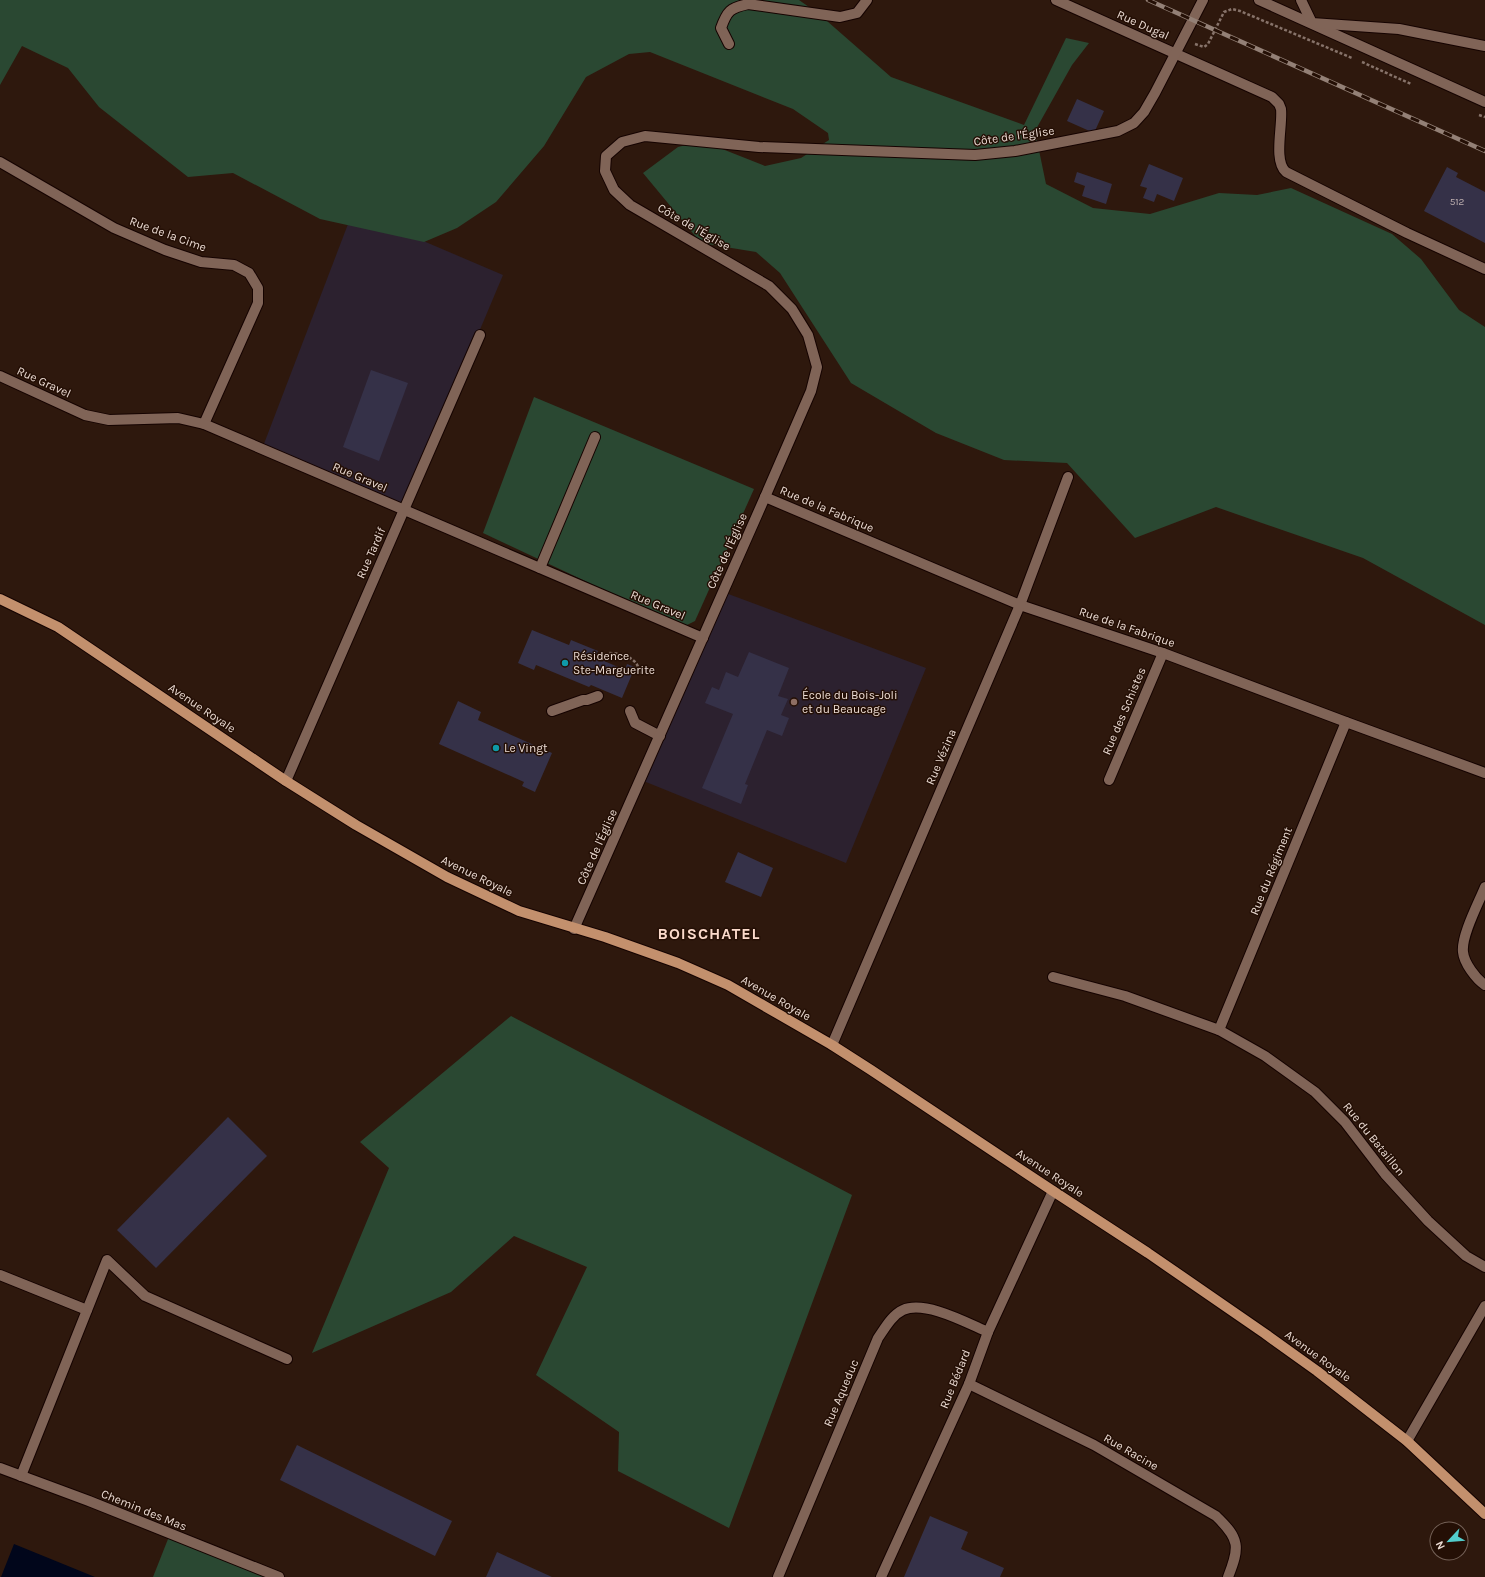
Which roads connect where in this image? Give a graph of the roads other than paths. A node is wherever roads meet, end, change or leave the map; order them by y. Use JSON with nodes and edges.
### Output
{"nodes":[{"id":1,"x":867,"y":0,"type":"edge"},
{"id":2,"x":1056,"y":0,"type":"edge"},
{"id":3,"x":1203,"y":0,"type":"edge"},
{"id":4,"x":1259,"y":0,"type":"edge"},
{"id":5,"x":1301,"y":0,"type":"edge"},
{"id":6,"x":1312,"y":24,"type":"junction"},
{"id":7,"x":729,"y":44,"type":"dead end"},
{"id":8,"x":1485,"y":46,"type":"edge"},
{"id":9,"x":1176,"y":54,"type":"junction"},
{"id":10,"x":1485,"y":102,"type":"edge"},
{"id":11,"x":0,"y":162,"type":"edge"},
{"id":12,"x":1485,"y":269,"type":"edge"},
{"id":13,"x":480,"y":336,"type":"dead end"},
{"id":14,"x":0,"y":376,"type":"edge"},
{"id":15,"x":204,"y":424,"type":"junction"},
{"id":16,"x":595,"y":437,"type":"dead end"},
{"id":17,"x":1068,"y":477,"type":"dead end"},
{"id":18,"x":765,"y":497,"type":"junction"},
{"id":19,"x":404,"y":510,"type":"junction"},
{"id":20,"x":540,"y":568,"type":"junction"},
{"id":21,"x":0,"y":599,"type":"edge"},
{"id":22,"x":1020,"y":605,"type":"junction"},
{"id":23,"x":703,"y":638,"type":"junction"},
{"id":24,"x":1163,"y":653,"type":"junction"},
{"id":25,"x":598,"y":696,"type":"dead end"},
{"id":26,"x":552,"y":711,"type":"dead end"},
{"id":27,"x":630,"y":711,"type":"dead end"},
{"id":28,"x":1346,"y":722,"type":"junction"},
{"id":29,"x":660,"y":736,"type":"junction"},
{"id":30,"x":1485,"y":773,"type":"edge"},
{"id":31,"x":1109,"y":780,"type":"dead end"},
{"id":32,"x":286,"y":781,"type":"junction"},
{"id":33,"x":1485,"y":887,"type":"edge"},
{"id":34,"x":574,"y":929,"type":"junction"},
{"id":35,"x":1053,"y":977,"type":"dead end"},
{"id":36,"x":1485,"y":985,"type":"edge"},
{"id":37,"x":1219,"y":1030,"type":"junction"},
{"id":38,"x":832,"y":1045,"type":"junction"},
{"id":39,"x":1053,"y":1191,"type":"junction"},
{"id":40,"x":1485,"y":1267,"type":"edge"},
{"id":41,"x":0,"y":1275,"type":"edge"},
{"id":42,"x":1485,"y":1306,"type":"edge"},
{"id":43,"x":87,"y":1310,"type":"junction"},
{"id":44,"x":988,"y":1332,"type":"junction"},
{"id":45,"x":287,"y":1359,"type":"dead end"},
{"id":46,"x":969,"y":1384,"type":"junction"},
{"id":47,"x":1407,"y":1441,"type":"junction"},
{"id":48,"x":0,"y":1468,"type":"edge"},
{"id":49,"x":21,"y":1476,"type":"junction"},
{"id":50,"x":1485,"y":1514,"type":"edge"},
{"id":51,"x":278,"y":1577,"type":"edge"},
{"id":52,"x":778,"y":1577,"type":"edge"},
{"id":53,"x":882,"y":1577,"type":"edge"},
{"id":54,"x":1228,"y":1577,"type":"edge"}],
"edges":[{"from":1,"to":7,"type":"street"},
{"from":2,"to":9,"type":"street","name":"Rue Dugal"},
{"from":3,"to":9,"type":"street","name":"Côte de l'Église"},
{"from":4,"to":6,"type":"street"},
{"from":5,"to":6,"type":"street"},
{"from":6,"to":8,"type":"street"},
{"from":6,"to":10,"type":"street"},
{"from":9,"to":12,"type":"street","name":"Rue Dugal"},
{"from":9,"to":18,"type":"street","name":"Côte de l'Église"},
{"from":11,"to":15,"type":"street","name":"Rue de la Cime"},
{"from":13,"to":19,"type":"street","name":"Rue Tardif"},
{"from":14,"to":15,"type":"street","name":"Rue Gravel"},
{"from":15,"to":19,"type":"street","name":"Rue Gravel"},
{"from":16,"to":20,"type":"street"},
{"from":17,"to":22,"type":"street","name":"Rue Vézina"},
{"from":18,"to":22,"type":"street","name":"Rue de la Fabrique"},
{"from":18,"to":23,"type":"street","name":"Côte de l'Église"},
{"from":19,"to":20,"type":"street","name":"Rue Gravel"},
{"from":19,"to":32,"type":"street","name":"Rue Tardif"},
{"from":20,"to":23,"type":"street","name":"Rue Gravel"},
{"from":21,"to":32,"type":"main road","name":"Avenue Royale"},
{"from":22,"to":24,"type":"street","name":"Rue de la Fabrique"},
{"from":22,"to":38,"type":"street","name":"Rue Vézina"},
{"from":23,"to":29,"type":"street","name":"Côte de l'Église"},
{"from":24,"to":28,"type":"street","name":"Rue de la Fabrique"},
{"from":24,"to":31,"type":"street","name":"Rue des Schistes"},
{"from":25,"to":26,"type":"street"},
{"from":27,"to":29,"type":"street"},
{"from":28,"to":30,"type":"street","name":"Rue de la Fabrique"},
{"from":28,"to":37,"type":"street","name":"Rue du Régiment"},
{"from":29,"to":34,"type":"street","name":"Côte de l'Église"},
{"from":32,"to":34,"type":"main road","name":"Avenue Royale"},
{"from":33,"to":36,"type":"street"},
{"from":34,"to":38,"type":"main road","name":"Avenue Royale"},
{"from":35,"to":37,"type":"street","name":"Rue du Bataillon"},
{"from":37,"to":40,"type":"street","name":"Rue du Bataillon"},
{"from":38,"to":39,"type":"main road","name":"Avenue Royale"},
{"from":39,"to":44,"type":"street","name":"Rue Bédard"},
{"from":39,"to":47,"type":"main road","name":"Avenue Royale"},
{"from":41,"to":43,"type":"street"},
{"from":42,"to":47,"type":"street"},
{"from":43,"to":45,"type":"street"},
{"from":43,"to":49,"type":"street"},
{"from":44,"to":46,"type":"street","name":"Rue Bédard"},
{"from":44,"to":52,"type":"street","name":"Rue Aqueduc"},
{"from":46,"to":53,"type":"street","name":"Rue Bédard"},
{"from":46,"to":54,"type":"street","name":"Rue Racine"},
{"from":47,"to":50,"type":"main road","name":"Avenue Royale"},
{"from":48,"to":49,"type":"street","name":"Chemin des Mas"},
{"from":49,"to":51,"type":"street","name":"Chemin des Mas"}]}
